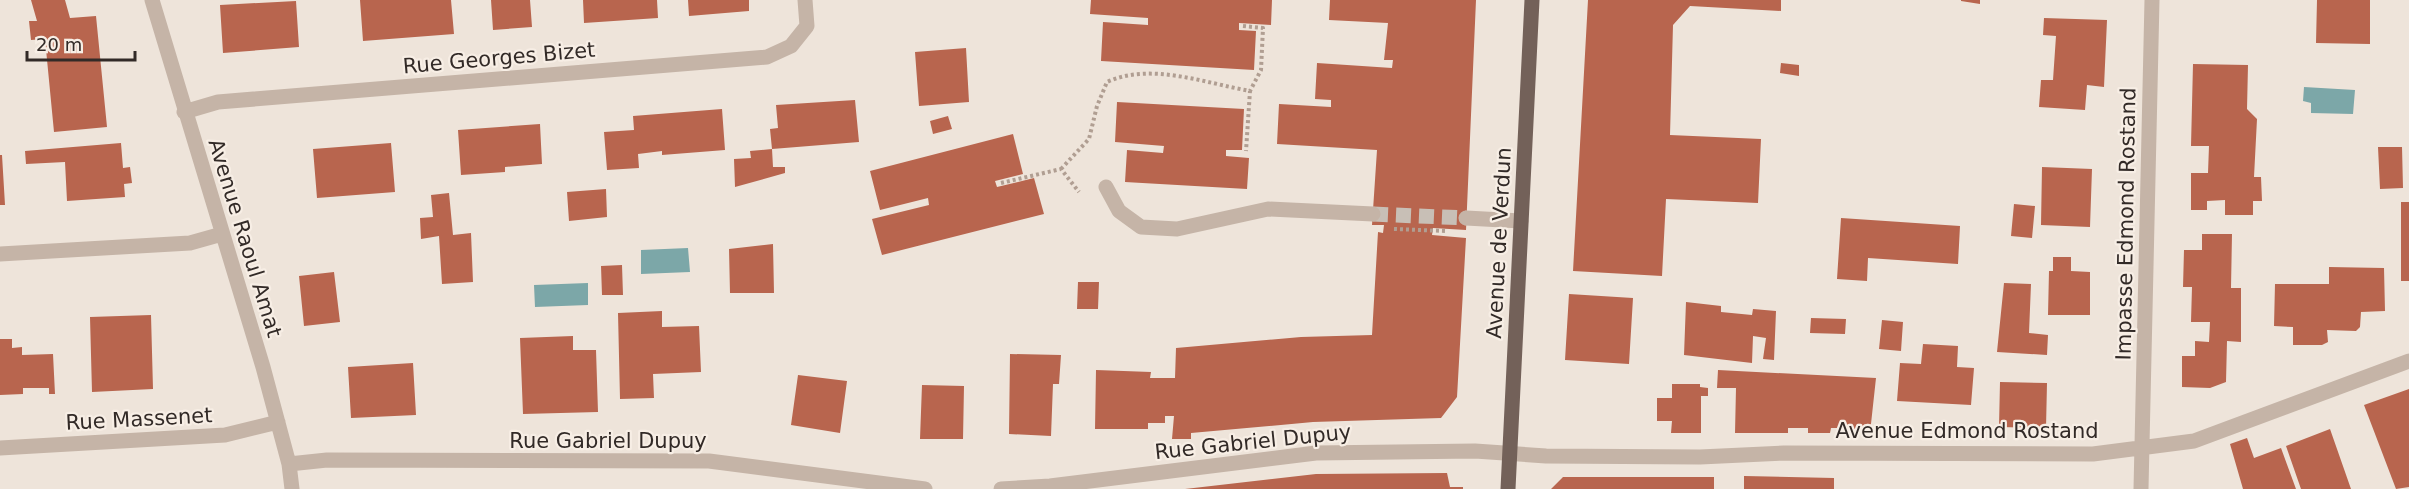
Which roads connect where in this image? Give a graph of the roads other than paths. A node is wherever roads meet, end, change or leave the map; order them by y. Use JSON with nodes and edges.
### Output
{"nodes":[{"id":1,"x":152,"y":0,"type":"edge"},
{"id":2,"x":805,"y":0,"type":"edge"},
{"id":3,"x":1532,"y":0,"type":"edge"},
{"id":4,"x":2152,"y":0,"type":"edge"},
{"id":5,"x":184,"y":112,"type":"junction"},
{"id":6,"x":1107,"y":188,"type":"dead end"},
{"id":7,"x":1373,"y":214,"type":"tunnel mouth"},
{"id":8,"x":1466,"y":218,"type":"tunnel mouth"},
{"id":9,"x":1521,"y":221,"type":"junction"},
{"id":10,"x":222,"y":234,"type":"junction"},
{"id":11,"x":0,"y":254,"type":"edge"},
{"id":12,"x":2409,"y":361,"type":"edge"},
{"id":13,"x":278,"y":422,"type":"junction"},
{"id":14,"x":0,"y":448,"type":"edge"},
{"id":15,"x":2142,"y":449,"type":"junction"},
{"id":16,"x":1509,"y":453,"type":"junction"},
{"id":17,"x":289,"y":464,"type":"junction"},
{"id":18,"x":292,"y":489,"type":"edge"},
{"id":19,"x":926,"y":489,"type":"edge"},
{"id":20,"x":1001,"y":489,"type":"edge"},
{"id":21,"x":1508,"y":489,"type":"edge"},
{"id":22,"x":2141,"y":489,"type":"edge"}],
"edges":[{"from":1,"to":5,"type":"street","name":"Avenue Raoul Amat"},
{"from":2,"to":5,"type":"street","name":"Rue Georges Bizet"},
{"from":3,"to":9,"type":"main road","name":"Avenue de Verdun"},
{"from":4,"to":15,"type":"street","name":"Impasse Edmond Rostand"},
{"from":5,"to":10,"type":"street","name":"Avenue Raoul Amat"},
{"from":6,"to":7,"type":"street"},
{"from":8,"to":9,"type":"street"},
{"from":9,"to":16,"type":"main road","name":"Avenue de Verdun"},
{"from":10,"to":11,"type":"street"},
{"from":10,"to":13,"type":"street","name":"Avenue Raoul Amat"},
{"from":12,"to":15,"type":"street","name":"Avenue Edmond Rostand"},
{"from":13,"to":14,"type":"street","name":"Rue Massenet"},
{"from":13,"to":17,"type":"street","name":"Avenue Raoul Amat"},
{"from":15,"to":16,"type":"street","name":"Avenue Edmond Rostand"},
{"from":15,"to":22,"type":"street","name":"Impasse Edmond Rostand"},
{"from":16,"to":20,"type":"street","name":"Rue Gabriel Dupuy"},
{"from":16,"to":21,"type":"main road","name":"Avenue de Verdun"},
{"from":17,"to":18,"type":"street","name":"Avenue Raoul Amat"},
{"from":17,"to":19,"type":"street","name":"Rue Gabriel Dupuy"}]}
